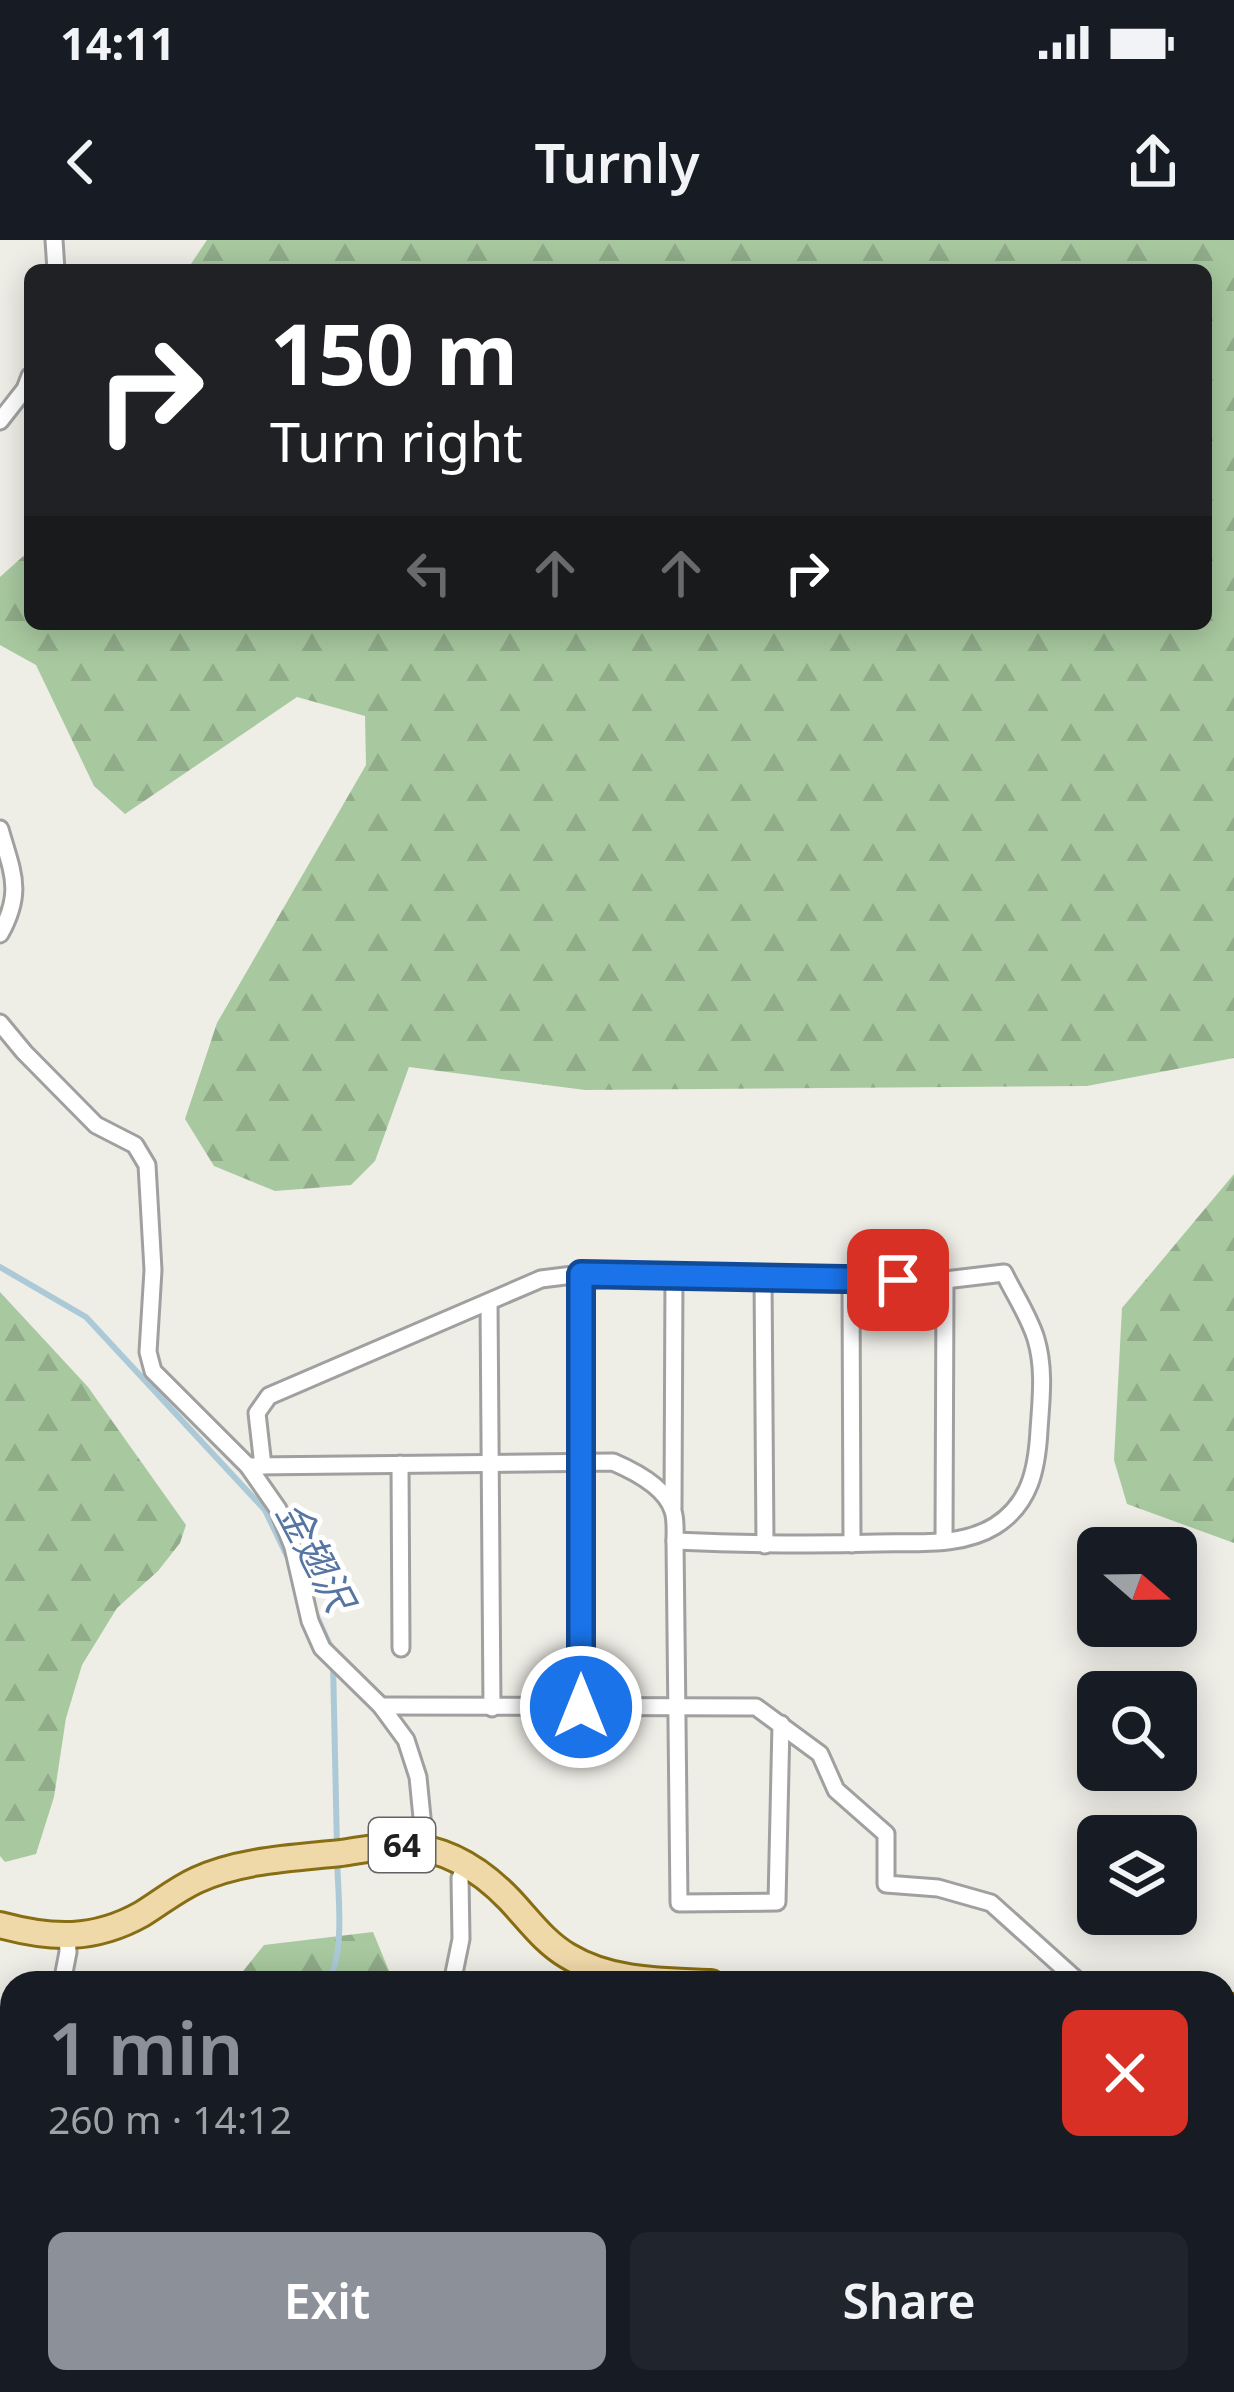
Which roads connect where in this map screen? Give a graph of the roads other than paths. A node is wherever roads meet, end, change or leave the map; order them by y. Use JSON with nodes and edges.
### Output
{"nodes":[{"id":1,"x":24,"y":390,"type":"edge"},
{"id":2,"x":0,"y":421,"type":"edge"},
{"id":3,"x":0,"y":829,"type":"edge"},
{"id":4,"x":0,"y":934,"type":"edge"},
{"id":5,"x":0,"y":1023,"type":"edge"},
{"id":6,"x":581,"y":1274,"type":"junction"},
{"id":7,"x":674,"y":1274,"type":"junction"},
{"id":8,"x":763,"y":1276,"type":"junction"},
{"id":9,"x":851,"y":1279,"type":"junction"},
{"id":10,"x":944,"y":1280,"type":"junction"},
{"id":11,"x":489,"y":1302,"type":"junction"},
{"id":12,"x":488,"y":1463,"type":"junction"},
{"id":13,"x":581,"y":1463,"type":"junction"},
{"id":14,"x":400,"y":1464,"type":"junction"},
{"id":15,"x":256,"y":1466,"type":"junction"},
{"id":16,"x":673,"y":1508,"type":"junction"},
{"id":17,"x":675,"y":1541,"type":"junction"},
{"id":18,"x":944,"y":1541,"type":"junction"},
{"id":19,"x":765,"y":1544,"type":"junction"},
{"id":20,"x":852,"y":1544,"type":"junction"},
{"id":21,"x":401,"y":1648,"type":"dead end"},
{"id":22,"x":381,"y":1706,"type":"junction"},
{"id":23,"x":678,"y":1706,"type":"junction"},
{"id":24,"x":581,"y":1707,"type":"junction"},
{"id":25,"x":492,"y":1708,"type":"junction"},
{"id":26,"x":781,"y":1724,"type":"junction"},
{"id":27,"x":425,"y":1848,"type":"junction"},
{"id":28,"x":466,"y":1864,"type":"junction"},
{"id":29,"x":0,"y":1925,"type":"edge"},
{"id":30,"x":67,"y":1936,"type":"junction"},
{"id":31,"x":66,"y":1971,"type":"edge"},
{"id":32,"x":455,"y":1971,"type":"edge"},
{"id":33,"x":600,"y":1971,"type":"edge"},
{"id":34,"x":1067,"y":1971,"type":"edge"}],
"edges":[{"from":1,"to":2,"type":"street"},
{"from":3,"to":4,"type":"street"},
{"from":5,"to":15,"type":"street"},
{"from":6,"to":7,"type":"street"},
{"from":6,"to":11,"type":"street"},
{"from":6,"to":13,"type":"street"},
{"from":7,"to":8,"type":"street"},
{"from":7,"to":16,"type":"street"},
{"from":8,"to":9,"type":"street"},
{"from":8,"to":19,"type":"street"},
{"from":9,"to":10,"type":"street"},
{"from":9,"to":20,"type":"street"},
{"from":10,"to":18,"type":"street"},
{"from":10,"to":18,"type":"street"},
{"from":11,"to":12,"type":"street"},
{"from":11,"to":15,"type":"street"},
{"from":12,"to":13,"type":"street"},
{"from":12,"to":14,"type":"street"},
{"from":12,"to":25,"type":"street"},
{"from":13,"to":16,"type":"street"},
{"from":13,"to":24,"type":"street"},
{"from":14,"to":15,"type":"street"},
{"from":14,"to":21,"type":"street"},
{"from":15,"to":22,"type":"street"},
{"from":16,"to":17,"type":"street"},
{"from":17,"to":19,"type":"street"},
{"from":17,"to":23,"type":"street"},
{"from":18,"to":20,"type":"street"},
{"from":19,"to":20,"type":"street"},
{"from":22,"to":25,"type":"street"},
{"from":22,"to":27,"type":"street"},
{"from":23,"to":24,"type":"street"},
{"from":23,"to":26,"type":"street"},
{"from":23,"to":26,"type":"street"},
{"from":24,"to":25,"type":"street"},
{"from":26,"to":34,"type":"street"},
{"from":27,"to":28,"type":"main road","number":"64"},
{"from":27,"to":30,"type":"main road","number":"64"},
{"from":28,"to":32,"type":"street"},
{"from":28,"to":33,"type":"main road","number":"64"},
{"from":29,"to":30,"type":"main road","number":"64"},
{"from":30,"to":31,"type":"street"}]}
